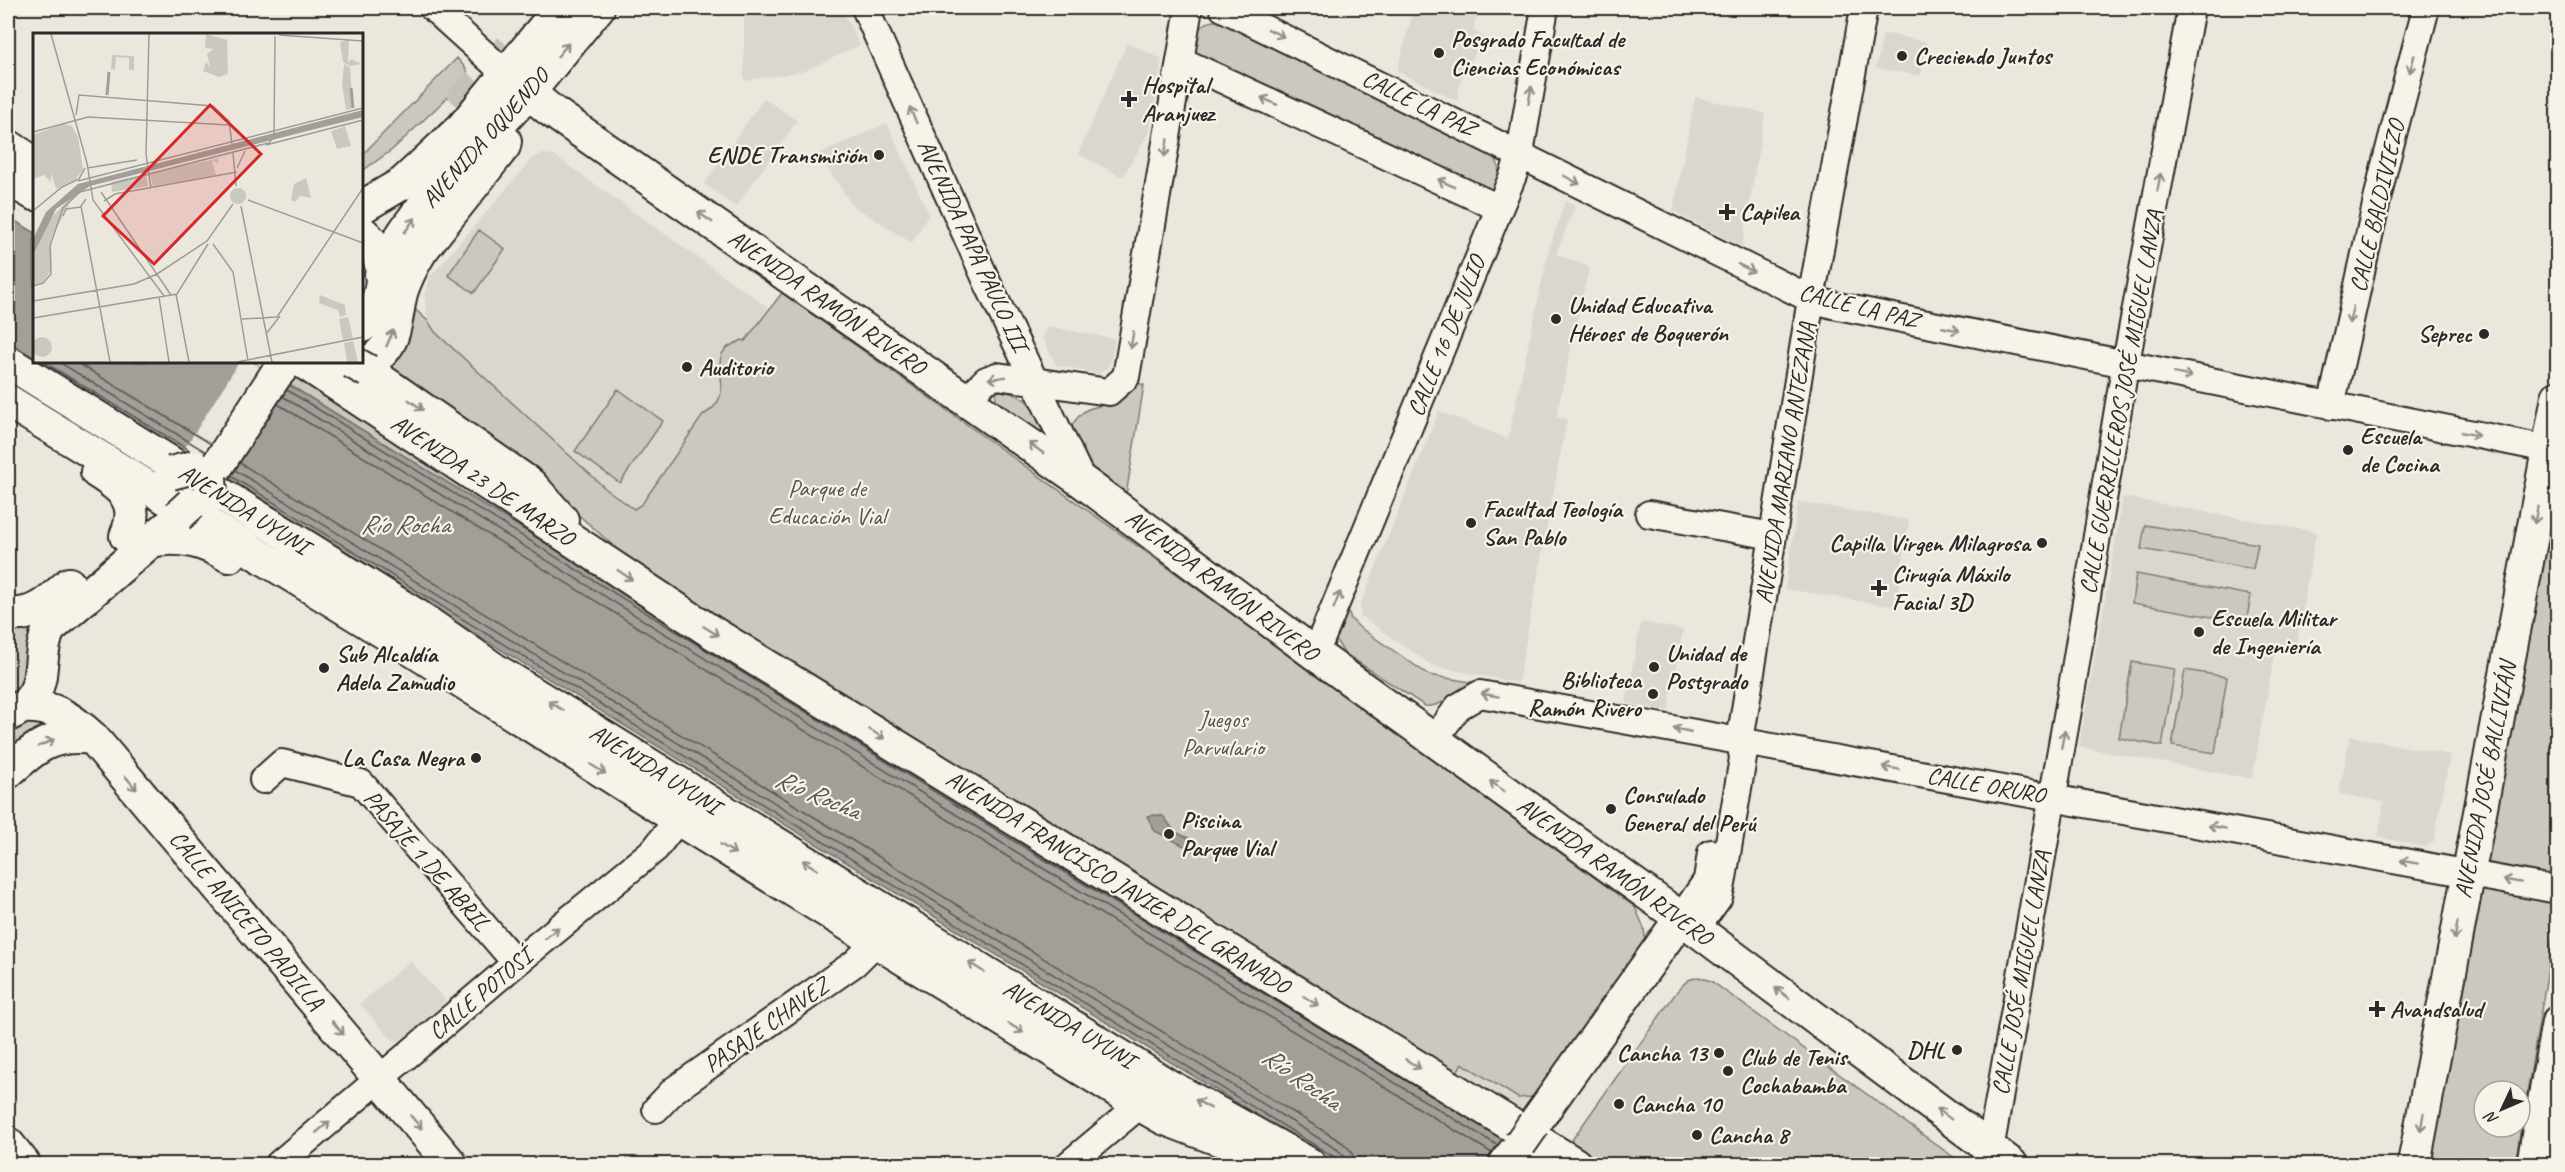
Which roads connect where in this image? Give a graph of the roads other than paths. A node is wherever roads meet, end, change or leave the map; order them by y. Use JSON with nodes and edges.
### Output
{"nodes":[{"id":1,"x":433,"y":8,"type":"edge"},
{"id":2,"x":560,"y":8,"type":"edge"},
{"id":3,"x":598,"y":8,"type":"edge"},
{"id":4,"x":865,"y":8,"type":"edge"},
{"id":5,"x":1189,"y":8,"type":"edge"},
{"id":6,"x":1223,"y":8,"type":"edge"},
{"id":7,"x":1545,"y":8,"type":"edge"},
{"id":8,"x":1863,"y":8,"type":"edge"},
{"id":9,"x":2191,"y":8,"type":"edge"},
{"id":10,"x":2426,"y":8,"type":"edge"},
{"id":11,"x":1182,"y":61,"type":"junction"},
{"id":12,"x":515,"y":93,"type":"junction"},
{"id":13,"x":457,"y":106,"type":"tunnel mouth"},
{"id":14,"x":8,"y":146,"type":"edge"},
{"id":15,"x":1520,"y":153,"type":"junction"},
{"id":16,"x":21,"y":179,"type":"edge"},
{"id":17,"x":363,"y":181,"type":"edge"},
{"id":18,"x":363,"y":206,"type":"edge"},
{"id":19,"x":1499,"y":208,"type":"junction"},
{"id":20,"x":363,"y":233,"type":"edge"},
{"id":21,"x":381,"y":275,"type":"junction"},
{"id":22,"x":1811,"y":299,"type":"junction"},
{"id":23,"x":363,"y":325,"type":"edge"},
{"id":24,"x":8,"y":362,"type":"edge"},
{"id":25,"x":2126,"y":363,"type":"junction"},
{"id":26,"x":301,"y":366,"type":"edge"},
{"id":27,"x":8,"y":379,"type":"edge"},
{"id":28,"x":1035,"y":380,"type":"junction"},
{"id":29,"x":2558,"y":396,"type":"edge"},
{"id":30,"x":967,"y":399,"type":"junction"},
{"id":31,"x":8,"y":401,"type":"edge"},
{"id":32,"x":2331,"y":405,"type":"junction"},
{"id":33,"x":8,"y":416,"type":"edge"},
{"id":34,"x":2552,"y":450,"type":"edge"},
{"id":35,"x":1083,"y":482,"type":"junction"},
{"id":36,"x":190,"y":487,"type":"junction"},
{"id":37,"x":1649,"y":514,"type":"dead end"},
{"id":38,"x":1773,"y":536,"type":"junction"},
{"id":39,"x":138,"y":539,"type":"junction"},
{"id":40,"x":588,"y":550,"type":"junction"},
{"id":41,"x":662,"y":600,"type":"joint"},
{"id":42,"x":8,"y":614,"type":"edge"},
{"id":43,"x":47,"y":616,"type":"junction"},
{"id":44,"x":1315,"y":654,"type":"junction"},
{"id":45,"x":485,"y":681,"type":"junction"},
{"id":46,"x":14,"y":713,"type":"edge"},
{"id":47,"x":93,"y":738,"type":"junction"},
{"id":48,"x":1434,"y":740,"type":"junction"},
{"id":49,"x":1740,"y":741,"type":"junction"},
{"id":50,"x":8,"y":772,"type":"edge"},
{"id":51,"x":263,"y":780,"type":"dead end"},
{"id":52,"x":2052,"y":797,"type":"junction"},
{"id":53,"x":678,"y":819,"type":"junction"},
{"id":54,"x":2467,"y":873,"type":"junction"},
{"id":55,"x":2558,"y":890,"type":"edge"},
{"id":56,"x":1688,"y":924,"type":"junction"},
{"id":57,"x":877,"y":942,"type":"junction"},
{"id":58,"x":516,"y":963,"type":"junction"},
{"id":59,"x":2558,"y":1022,"type":"edge"},
{"id":60,"x":380,"y":1078,"type":"junction"},
{"id":61,"x":656,"y":1109,"type":"dead end"},
{"id":62,"x":1150,"y":1110,"type":"junction"},
{"id":63,"x":2549,"y":1117,"type":"edge"},
{"id":64,"x":8,"y":1144,"type":"edge"},
{"id":65,"x":1527,"y":1147,"type":"edge"},
{"id":66,"x":2001,"y":1157,"type":"edge"},
{"id":67,"x":24,"y":1164,"type":"edge"},
{"id":68,"x":279,"y":1164,"type":"edge"},
{"id":69,"x":451,"y":1164,"type":"edge"},
{"id":70,"x":1069,"y":1164,"type":"edge"},
{"id":71,"x":1232,"y":1164,"type":"edge"},
{"id":72,"x":1263,"y":1164,"type":"edge"},
{"id":73,"x":1309,"y":1164,"type":"edge"},
{"id":74,"x":1575,"y":1164,"type":"edge"},
{"id":75,"x":2414,"y":1164,"type":"edge"},
{"id":76,"x":2533,"y":1164,"type":"edge"}],
"edges":[{"from":1,"to":12,"type":"street","name":"AVENIDA RAMÓN RIVERO"},
{"from":2,"to":12,"type":"main road","name":"AVENIDA OQUENDO"},
{"from":12,"to":3,"type":"main road","name":"AVENIDA OQUENDO","one_way":true},
{"from":28,"to":4,"type":"street","name":"AVENIDA PAPA PAULO III","one_way":true},
{"from":5,"to":11,"type":"street"},
{"from":6,"to":15,"type":"street","name":"CALLE LA PAZ","one_way":true},
{"from":15,"to":7,"type":"street","name":"CALLE 16 DE JULIO","one_way":true},
{"from":8,"to":22,"type":"street","name":"AVENIDA MARIANO ANTEZANA"},
{"from":25,"to":9,"type":"street","name":"CALLE GUERRILLEROS JOSÉ MIGUEL LANZA","one_way":true},
{"from":10,"to":32,"type":"street","name":"CALLE BALDIVIEZO","one_way":true},
{"from":19,"to":11,"type":"street","one_way":true},
{"from":11,"to":28,"type":"street","one_way":true},
{"from":12,"to":18,"type":"main road","name":"AVENIDA OQUENDO"},
{"from":21,"to":12,"type":"main road","name":"AVENIDA OQUENDO","one_way":true},
{"from":26,"to":12,"type":"main road","one_way":true},
{"from":30,"to":12,"type":"main road","name":"AVENIDA RAMÓN RIVERO","one_way":true},
{"from":13,"to":17,"type":"main road"},
{"from":14,"to":16,"type":"main road"},
{"from":15,"to":19,"type":"street","name":"CALLE 16 DE JULIO"},
{"from":15,"to":22,"type":"street","name":"CALLE LA PAZ","one_way":true},
{"from":44,"to":19,"type":"street","name":"CALLE 16 DE JULIO","one_way":true},
{"from":20,"to":21,"type":"main road"},
{"from":21,"to":23,"type":"main road"},
{"from":22,"to":25,"type":"street","name":"CALLE LA PAZ","one_way":true},
{"from":22,"to":38,"type":"street","name":"AVENIDA MARIANO ANTEZANA"},
{"from":24,"to":45,"type":"main road","name":"AVENIDA UYUNI"},
{"from":25,"to":32,"type":"street","name":"CALLE LA PAZ","one_way":true},
{"from":52,"to":25,"type":"street","name":"CALLE GUERRILLEROS JOSÉ MIGUEL LANZA","one_way":true},
{"from":26,"to":36,"type":"main road"},
{"from":26,"to":40,"type":"main road","name":"AVENIDA 23 DE MARZO"},
{"from":26,"to":40,"type":"main road","one_way":true},
{"from":27,"to":36,"type":"main road","bridge":true},
{"from":28,"to":30,"type":"street","one_way":true},
{"from":28,"to":35,"type":"street","name":"AVENIDA PAPA PAULO III"},
{"from":29,"to":34,"type":"main road","name":"AVENIDA JOSÉ BALLIVIÁN"},
{"from":35,"to":30,"type":"main road","name":"AVENIDA RAMÓN RIVERO","one_way":true},
{"from":31,"to":45,"type":"main road","name":"AVENIDA UYUNI"},
{"from":32,"to":34,"type":"street","name":"CALLE LA PAZ","one_way":true},
{"from":33,"to":39,"type":"main road"},
{"from":34,"to":54,"type":"main road","name":"AVENIDA JOSÉ BALLIVIÁN","one_way":true},
{"from":35,"to":44,"type":"main road","name":"AVENIDA RAMÓN RIVERO"},
{"from":36,"to":39,"type":"main road"},
{"from":36,"to":45,"type":"main road","bridge":true},
{"from":37,"to":38,"type":"street"},
{"from":38,"to":49,"type":"street","name":"AVENIDA MARIANO ANTEZANA"},
{"from":39,"to":43,"type":"main road"},
{"from":39,"to":45,"type":"main road"},
{"from":40,"to":41,"type":"main road","name":"AVENIDA 23 DE MARZO","one_way":true},
{"from":41,"to":74,"type":"main road","name":"AVENIDA FRANCISCO JAVIER DEL GRANADO","one_way":true},
{"from":42,"to":43,"type":"main road"},
{"from":43,"to":46,"type":"main road"},
{"from":44,"to":48,"type":"main road","name":"AVENIDA RAMÓN RIVERO"},
{"from":45,"to":53,"type":"main road","name":"AVENIDA UYUNI","one_way":true},
{"from":73,"to":45,"type":"main road","name":"AVENIDA UYUNI","one_way":true},
{"from":46,"to":47,"type":"main road","name":"CALLE ANICETO PADILLA"},
{"from":50,"to":47,"type":"main road","one_way":true},
{"from":47,"to":60,"type":"main road","name":"CALLE ANICETO PADILLA","one_way":true},
{"from":49,"to":48,"type":"street","name":"CALLE ORURO","one_way":true},
{"from":56,"to":48,"type":"main road","name":"AVENIDA RAMÓN RIVERO","one_way":true},
{"from":52,"to":49,"type":"street","name":"CALLE ORURO","one_way":true},
{"from":49,"to":56,"type":"street","name":"AVENIDA MARIANO ANTEZANA"},
{"from":51,"to":58,"type":"street","name":"PASAJE 1 DE ABRIL"},
{"from":54,"to":52,"type":"street","name":"CALLE ORURO","one_way":true},
{"from":52,"to":66,"type":"street","name":"CALLE JOSÉ MIGUEL LANZA"},
{"from":53,"to":57,"type":"main road","name":"AVENIDA UYUNI","one_way":true},
{"from":58,"to":53,"type":"street","name":"CALLE POTOSÍ","one_way":true},
{"from":55,"to":54,"type":"street","name":"CALLE ORURO","one_way":true},
{"from":54,"to":75,"type":"main road","name":"AVENIDA JOSÉ BALLIVIÁN","one_way":true},
{"from":56,"to":65,"type":"main road","name":"AVENIDA MARIANO ANTEZANA"},
{"from":66,"to":56,"type":"main road","name":"AVENIDA RAMÓN RIVERO","one_way":true},
{"from":57,"to":61,"type":"street","name":"PASAJE CHAVEZ"},
{"from":57,"to":62,"type":"main road","name":"AVENIDA UYUNI","one_way":true},
{"from":58,"to":60,"type":"street","name":"CALLE POTOSÍ"},
{"from":59,"to":63,"type":"main road"},
{"from":68,"to":60,"type":"street","name":"CALLE POTOSÍ","one_way":true},
{"from":60,"to":69,"type":"main road","name":"CALLE ANICETO PADILLA","one_way":true},
{"from":62,"to":70,"type":"street"},
{"from":62,"to":71,"type":"main road"},
{"from":62,"to":72,"type":"main road","name":"AVENIDA UYUNI"},
{"from":63,"to":76,"type":"main road"},
{"from":64,"to":67,"type":"main road"}]}
